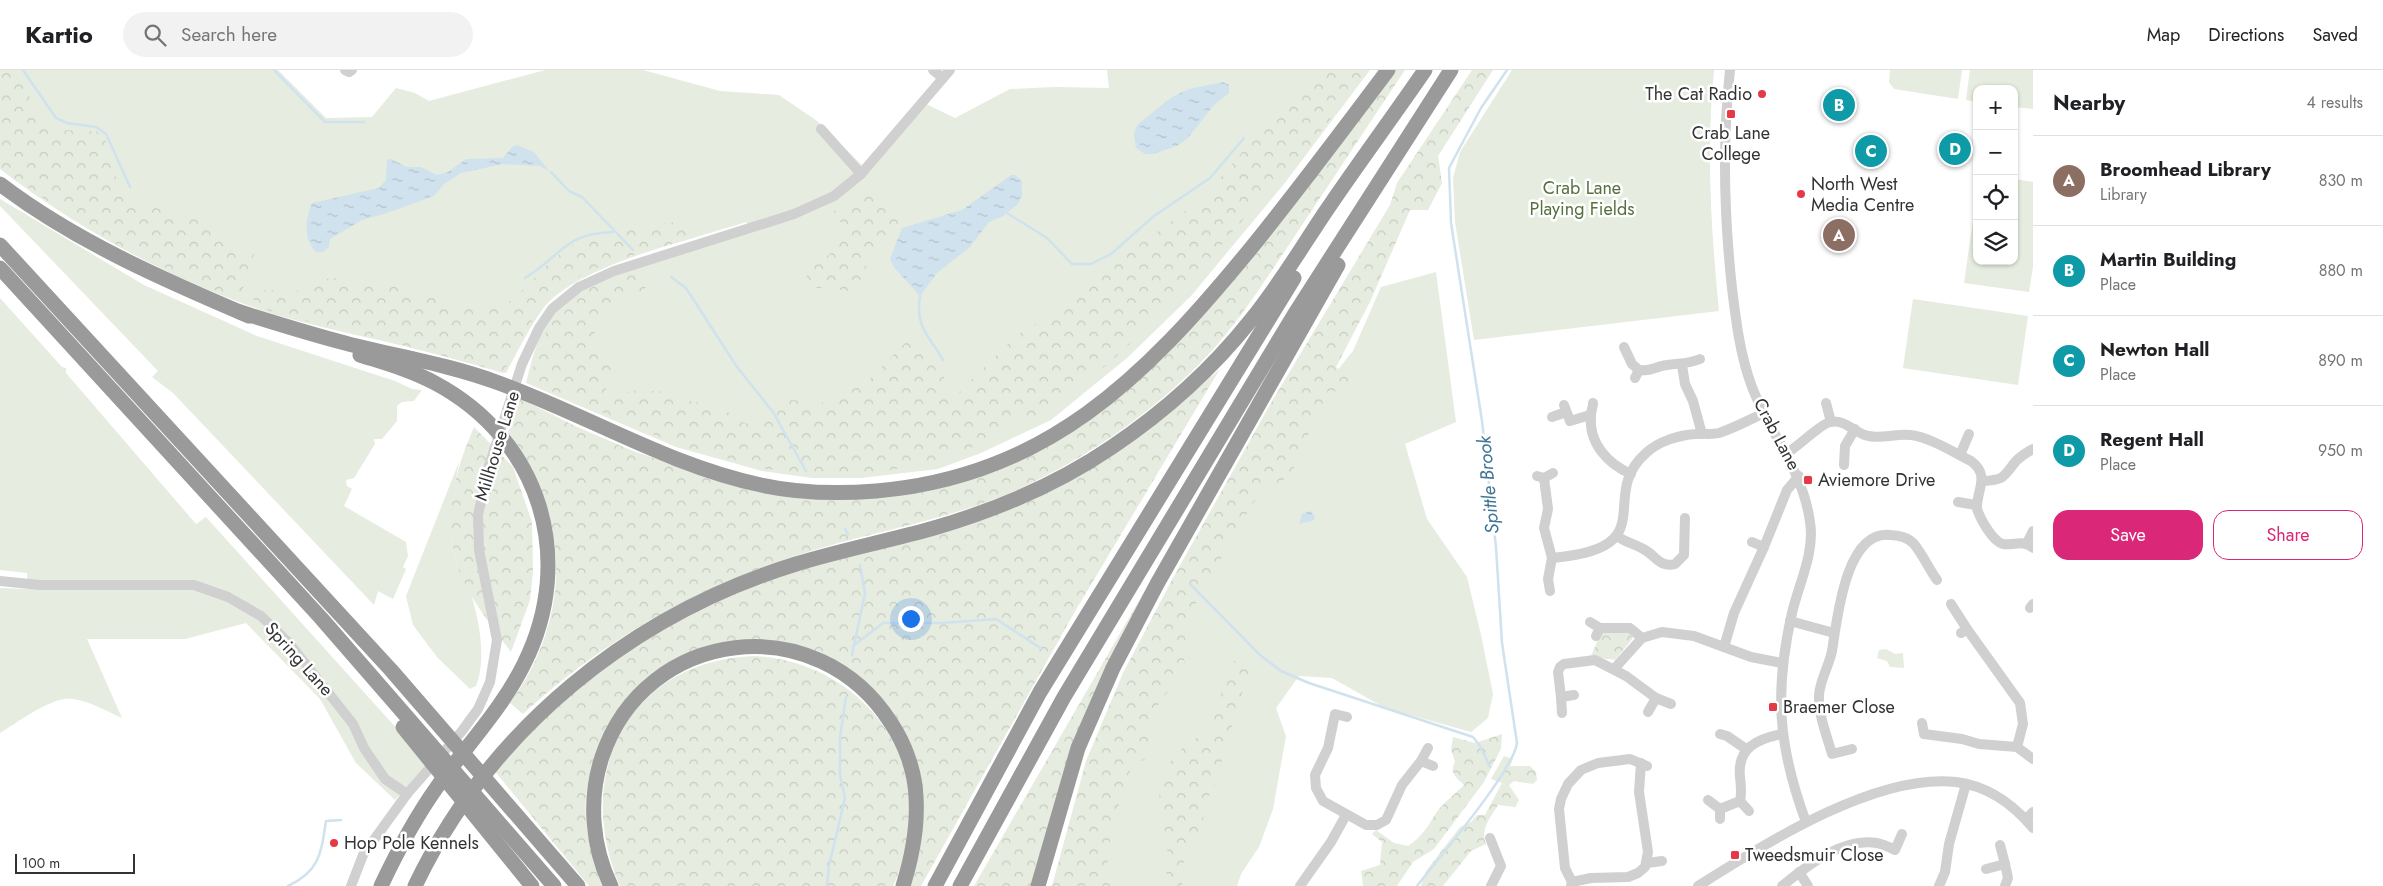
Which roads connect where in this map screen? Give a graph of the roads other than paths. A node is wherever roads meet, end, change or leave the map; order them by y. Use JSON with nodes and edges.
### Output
{"nodes":[{"id":1,"x":345,"y":70,"type":"edge"},
{"id":2,"x":352,"y":70,"type":"edge"},
{"id":3,"x":934,"y":70,"type":"edge"},
{"id":4,"x":1388,"y":70,"type":"edge"},
{"id":5,"x":1426,"y":70,"type":"edge"},
{"id":6,"x":1452,"y":70,"type":"edge"},
{"id":7,"x":1730,"y":70,"type":"edge"},
{"id":8,"x":946,"y":74,"type":"edge"},
{"id":9,"x":821,"y":128,"type":"dead end"},
{"id":10,"x":861,"y":174,"type":"junction"},
{"id":11,"x":0,"y":184,"type":"edge"},
{"id":12,"x":0,"y":245,"type":"edge"},
{"id":13,"x":0,"y":268,"type":"edge"},
{"id":14,"x":240,"y":312,"type":"junction"},
{"id":15,"x":1624,"y":347,"type":"dead end"},
{"id":16,"x":1700,"y":359,"type":"dead end"},
{"id":17,"x":1682,"y":365,"type":"junction"},
{"id":18,"x":1593,"y":403,"type":"dead end"},
{"id":19,"x":1826,"y":403,"type":"dead end"},
{"id":20,"x":1764,"y":413,"type":"junction"},
{"id":21,"x":1590,"y":415,"type":"junction"},
{"id":22,"x":1552,"y":417,"type":"dead end"},
{"id":23,"x":1831,"y":422,"type":"junction"},
{"id":24,"x":1855,"y":430,"type":"junction"},
{"id":25,"x":1702,"y":434,"type":"junction"},
{"id":26,"x":1969,"y":434,"type":"dead end"},
{"id":27,"x":2033,"y":449,"type":"edge"},
{"id":28,"x":1787,"y":453,"type":"junction"},
{"id":29,"x":1960,"y":455,"type":"junction"},
{"id":30,"x":1844,"y":465,"type":"dead end"},
{"id":31,"x":1631,"y":474,"type":"junction"},
{"id":32,"x":1544,"y":476,"type":"dead end"},
{"id":33,"x":1799,"y":476,"type":"junction"},
{"id":34,"x":1983,"y":481,"type":"junction"},
{"id":35,"x":1958,"y":502,"type":"dead end"},
{"id":36,"x":1976,"y":505,"type":"junction"},
{"id":37,"x":1685,"y":518,"type":"dead end"},
{"id":38,"x":2033,"y":531,"type":"edge"},
{"id":39,"x":1617,"y":536,"type":"junction"},
{"id":40,"x":1752,"y":542,"type":"dead end"},
{"id":41,"x":2030,"y":546,"type":"edge"},
{"id":42,"x":1764,"y":547,"type":"junction"},
{"id":43,"x":1552,"y":558,"type":"junction"},
{"id":44,"x":1936,"y":580,"type":"dead end"},
{"id":45,"x":0,"y":581,"type":"edge"},
{"id":46,"x":1550,"y":591,"type":"dead end"},
{"id":47,"x":1951,"y":604,"type":"dead end"},
{"id":48,"x":1790,"y":621,"type":"junction"},
{"id":49,"x":1590,"y":622,"type":"dead end"},
{"id":50,"x":1834,"y":633,"type":"junction"},
{"id":51,"x":1642,"y":638,"type":"junction"},
{"id":52,"x":1724,"y":647,"type":"junction"},
{"id":53,"x":1782,"y":664,"type":"junction"},
{"id":54,"x":1614,"y":669,"type":"junction"},
{"id":55,"x":1574,"y":695,"type":"dead end"},
{"id":56,"x":1561,"y":697,"type":"junction"},
{"id":57,"x":1656,"y":698,"type":"junction"},
{"id":58,"x":1671,"y":704,"type":"dead end"},
{"id":59,"x":1648,"y":712,"type":"dead end"},
{"id":60,"x":1562,"y":713,"type":"dead end"},
{"id":61,"x":1347,"y":717,"type":"dead end"},
{"id":62,"x":1922,"y":723,"type":"dead end"},
{"id":63,"x":1720,"y":734,"type":"dead end"},
{"id":64,"x":1782,"y":734,"type":"junction"},
{"id":65,"x":1317,"y":744,"type":"dead end"},
{"id":66,"x":2016,"y":747,"type":"junction"},
{"id":67,"x":1328,"y":748,"type":"junction"},
{"id":68,"x":1428,"y":748,"type":"dead end"},
{"id":69,"x":1746,"y":749,"type":"junction"},
{"id":70,"x":1852,"y":749,"type":"dead end"},
{"id":71,"x":2033,"y":759,"type":"edge"},
{"id":72,"x":1421,"y":761,"type":"junction"},
{"id":73,"x":1433,"y":766,"type":"dead end"},
{"id":74,"x":1966,"y":784,"type":"junction"},
{"id":75,"x":407,"y":794,"type":"junction"},
{"id":76,"x":1708,"y":800,"type":"dead end"},
{"id":77,"x":1740,"y":801,"type":"junction"},
{"id":78,"x":1749,"y":811,"type":"dead end"},
{"id":79,"x":482,"y":814,"type":"junction"},
{"id":80,"x":1346,"y":815,"type":"junction"},
{"id":81,"x":2029,"y":816,"type":"edge"},
{"id":82,"x":1806,"y":822,"type":"junction"},
{"id":83,"x":2033,"y":828,"type":"edge"},
{"id":84,"x":1902,"y":834,"type":"dead end"},
{"id":85,"x":1490,"y":838,"type":"dead end"},
{"id":86,"x":2000,"y":845,"type":"dead end"},
{"id":87,"x":1662,"y":860,"type":"dead end"},
{"id":88,"x":1647,"y":862,"type":"junction"},
{"id":89,"x":2005,"y":864,"type":"junction"},
{"id":90,"x":1986,"y":869,"type":"dead end"},
{"id":91,"x":1800,"y":872,"type":"junction"},
{"id":92,"x":1572,"y":884,"type":"edge"},
{"id":93,"x":351,"y":886,"type":"edge"},
{"id":94,"x":381,"y":886,"type":"edge"},
{"id":95,"x":415,"y":886,"type":"edge"},
{"id":96,"x":532,"y":886,"type":"edge"},
{"id":97,"x":554,"y":886,"type":"edge"},
{"id":98,"x":578,"y":886,"type":"edge"},
{"id":99,"x":611,"y":886,"type":"edge"},
{"id":100,"x":903,"y":886,"type":"edge"},
{"id":101,"x":935,"y":886,"type":"edge"},
{"id":102,"x":960,"y":886,"type":"edge"},
{"id":103,"x":1038,"y":886,"type":"edge"},
{"id":104,"x":1300,"y":886,"type":"edge"},
{"id":105,"x":1491,"y":886,"type":"edge"},
{"id":106,"x":1698,"y":886,"type":"edge"},
{"id":107,"x":1782,"y":886,"type":"edge"},
{"id":108,"x":1808,"y":886,"type":"edge"},
{"id":109,"x":1939,"y":886,"type":"edge"},
{"id":110,"x":2005,"y":886,"type":"edge"}],
"edges":[{"from":1,"to":2,"type":"street"},
{"from":3,"to":8,"type":"street"},
{"from":4,"to":14,"type":"highway"},
{"from":5,"to":95,"type":"highway"},
{"from":5,"to":101,"type":"highway"},
{"from":6,"to":102,"type":"highway"},
{"from":6,"to":103,"type":"highway"},
{"from":7,"to":20,"type":"street","name":"Crab Lane"},
{"from":8,"to":10,"type":"street","name":"Millhouse Lane"},
{"from":9,"to":10,"type":"street"},
{"from":10,"to":75,"type":"street","name":"Millhouse Lane"},
{"from":11,"to":14,"type":"highway"},
{"from":12,"to":98,"type":"highway"},
{"from":13,"to":79,"type":"highway"},
{"from":14,"to":94,"type":"highway"},
{"from":15,"to":17,"type":"street"},
{"from":16,"to":17,"type":"street"},
{"from":17,"to":25,"type":"street"},
{"from":18,"to":21,"type":"street"},
{"from":19,"to":23,"type":"street"},
{"from":20,"to":25,"type":"street"},
{"from":20,"to":28,"type":"street","name":"Crab Lane"},
{"from":21,"to":22,"type":"street"},
{"from":21,"to":31,"type":"street"},
{"from":23,"to":24,"type":"street"},
{"from":23,"to":28,"type":"street"},
{"from":24,"to":29,"type":"street"},
{"from":24,"to":30,"type":"street"},
{"from":25,"to":31,"type":"street"},
{"from":26,"to":29,"type":"street"},
{"from":27,"to":34,"type":"street"},
{"from":28,"to":33,"type":"street","name":"Crab Lane"},
{"from":29,"to":34,"type":"street"},
{"from":31,"to":39,"type":"street"},
{"from":32,"to":43,"type":"street"},
{"from":33,"to":42,"type":"street"},
{"from":33,"to":48,"type":"street","name":"Crab Lane"},
{"from":34,"to":36,"type":"street"},
{"from":35,"to":36,"type":"street"},
{"from":36,"to":41,"type":"street"},
{"from":37,"to":39,"type":"street"},
{"from":38,"to":41,"type":"street"},
{"from":39,"to":43,"type":"street"},
{"from":40,"to":42,"type":"street"},
{"from":42,"to":52,"type":"street"},
{"from":43,"to":46,"type":"street"},
{"from":44,"to":50,"type":"street"},
{"from":45,"to":75,"type":"street","name":"Spring Lane"},
{"from":47,"to":66,"type":"street"},
{"from":48,"to":50,"type":"street"},
{"from":48,"to":53,"type":"street","name":"Crab Lane"},
{"from":49,"to":51,"type":"street"},
{"from":50,"to":70,"type":"street"},
{"from":51,"to":52,"type":"street"},
{"from":51,"to":54,"type":"street"},
{"from":52,"to":53,"type":"street"},
{"from":53,"to":64,"type":"street","name":"Crab Lane"},
{"from":54,"to":56,"type":"street"},
{"from":54,"to":57,"type":"street"},
{"from":55,"to":56,"type":"street"},
{"from":56,"to":60,"type":"street"},
{"from":57,"to":58,"type":"street"},
{"from":57,"to":59,"type":"street"},
{"from":61,"to":67,"type":"street"},
{"from":62,"to":66,"type":"street"},
{"from":63,"to":69,"type":"street"},
{"from":64,"to":69,"type":"street"},
{"from":64,"to":82,"type":"street","name":"Crab Lane"},
{"from":65,"to":67,"type":"street"},
{"from":66,"to":71,"type":"street"},
{"from":67,"to":80,"type":"street"},
{"from":68,"to":72,"type":"street"},
{"from":69,"to":77,"type":"street"},
{"from":72,"to":73,"type":"street"},
{"from":72,"to":80,"type":"street"},
{"from":74,"to":81,"type":"street"},
{"from":74,"to":82,"type":"street"},
{"from":74,"to":109,"type":"street"},
{"from":75,"to":93,"type":"street","name":"Millhouse Lane"},
{"from":76,"to":77,"type":"street"},
{"from":77,"to":78,"type":"street"},
{"from":79,"to":96,"type":"highway"},
{"from":79,"to":97,"type":"highway"},
{"from":80,"to":104,"type":"street"},
{"from":81,"to":83,"type":"street"},
{"from":82,"to":106,"type":"street"},
{"from":84,"to":91,"type":"street"},
{"from":85,"to":105,"type":"street"},
{"from":86,"to":89,"type":"street"},
{"from":87,"to":88,"type":"street"},
{"from":88,"to":92,"type":"street"},
{"from":88,"to":92,"type":"street"},
{"from":89,"to":90,"type":"street"},
{"from":89,"to":110,"type":"street"},
{"from":91,"to":107,"type":"street"},
{"from":91,"to":108,"type":"street"},
{"from":99,"to":100,"type":"highway"}]}
